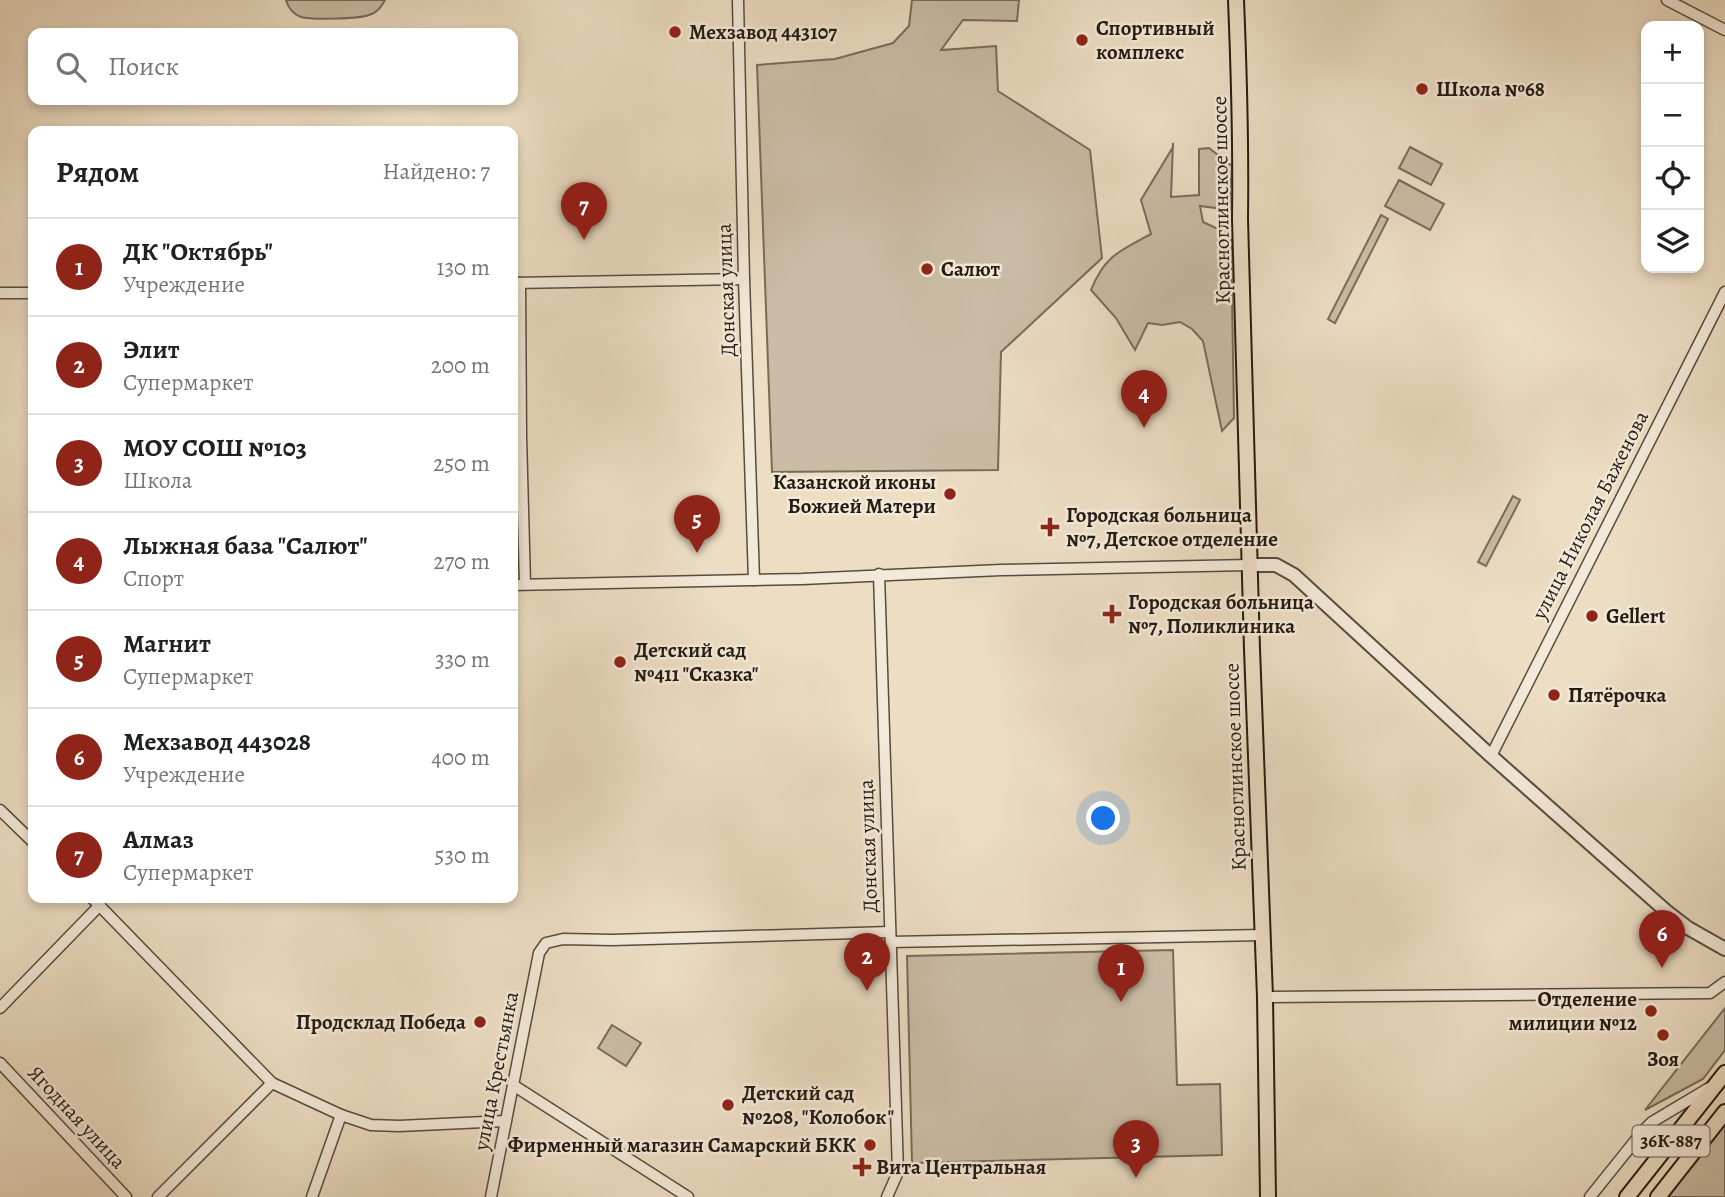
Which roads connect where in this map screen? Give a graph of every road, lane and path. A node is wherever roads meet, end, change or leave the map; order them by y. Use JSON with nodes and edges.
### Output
{"nodes":[{"id":1,"x":738,"y":0,"type":"edge"},
{"id":2,"x":1236,"y":0,"type":"edge"},
{"id":3,"x":1667,"y":0,"type":"edge"},
{"id":4,"x":1725,"y":30,"type":"edge"},
{"id":5,"x":744,"y":279,"type":"junction"},
{"id":6,"x":518,"y":283,"type":"edge"},
{"id":7,"x":1725,"y":292,"type":"edge"},
{"id":8,"x":0,"y":293,"type":"edge"},
{"id":9,"x":28,"y":293,"type":"edge"},
{"id":10,"x":518,"y":321,"type":"edge"},
{"id":11,"x":1250,"y":565,"type":"junction"},
{"id":12,"x":879,"y":574,"type":"junction"},
{"id":13,"x":754,"y":580,"type":"junction"},
{"id":14,"x":525,"y":584,"type":"junction"},
{"id":15,"x":518,"y":585,"type":"edge"},
{"id":16,"x":1491,"y":756,"type":"junction"},
{"id":17,"x":0,"y":810,"type":"edge"},
{"id":18,"x":28,"y":837,"type":"edge"},
{"id":19,"x":94,"y":903,"type":"edge"},
{"id":20,"x":98,"y":903,"type":"edge"},
{"id":21,"x":1262,"y":935,"type":"junction"},
{"id":22,"x":890,"y":937,"type":"junction"},
{"id":23,"x":1725,"y":950,"type":"edge"},
{"id":24,"x":1725,"y":982,"type":"edge"},
{"id":25,"x":1265,"y":997,"type":"junction"},
{"id":26,"x":0,"y":1008,"type":"edge"},
{"id":27,"x":0,"y":1063,"type":"edge"},
{"id":28,"x":1720,"y":1079,"type":"edge"},
{"id":29,"x":272,"y":1083,"type":"junction"},
{"id":30,"x":513,"y":1085,"type":"junction"},
{"id":31,"x":1725,"y":1112,"type":"edge"},
{"id":32,"x":341,"y":1115,"type":"junction"},
{"id":33,"x":506,"y":1121,"type":"junction"},
{"id":34,"x":126,"y":1197,"type":"edge"},
{"id":35,"x":158,"y":1197,"type":"edge"},
{"id":36,"x":312,"y":1197,"type":"edge"},
{"id":37,"x":491,"y":1197,"type":"edge"},
{"id":38,"x":688,"y":1197,"type":"edge"},
{"id":39,"x":887,"y":1197,"type":"edge"},
{"id":40,"x":1268,"y":1197,"type":"edge"},
{"id":41,"x":1590,"y":1197,"type":"edge"},
{"id":42,"x":1627,"y":1197,"type":"edge"},
{"id":43,"x":1658,"y":1197,"type":"edge"}],
"edges":[{"from":1,"to":5,"type":"street","name":"Донская улица"},
{"from":2,"to":11,"type":"main road","name":"Красноглинское шоссе"},
{"from":3,"to":4,"type":"street"},
{"from":5,"to":6,"type":"street"},
{"from":5,"to":13,"type":"street","name":"Донская улица"},
{"from":7,"to":16,"type":"street","name":"улица Николая Баженова"},
{"from":8,"to":9,"type":"street"},
{"from":10,"to":14,"type":"street"},
{"from":11,"to":12,"type":"street"},
{"from":11,"to":16,"type":"street"},
{"from":11,"to":21,"type":"main road","name":"Красноглинское шоссе"},
{"from":12,"to":13,"type":"street"},
{"from":12,"to":22,"type":"street","name":"Донская улица"},
{"from":13,"to":14,"type":"street"},
{"from":14,"to":15,"type":"street"},
{"from":16,"to":23,"type":"street"},
{"from":17,"to":18,"type":"street"},
{"from":19,"to":26,"type":"street"},
{"from":20,"to":29,"type":"street"},
{"from":21,"to":22,"type":"street"},
{"from":21,"to":25,"type":"main road","name":"Красноглинское шоссе"},
{"from":22,"to":30,"type":"street","name":"улица Крестьянка"},
{"from":22,"to":39,"type":"street","name":"Донская улица"},
{"from":24,"to":25,"type":"street"},
{"from":25,"to":40,"type":"main road","name":"Красноглинское шоссе"},
{"from":27,"to":34,"type":"street","name":"Ягодная улица"},
{"from":28,"to":41,"type":"street"},
{"from":28,"to":42,"type":"main road","number":"36К-887"},
{"from":29,"to":32,"type":"street"},
{"from":29,"to":35,"type":"street"},
{"from":30,"to":33,"type":"street","name":"улица Крестьянка"},
{"from":30,"to":38,"type":"street"},
{"from":31,"to":43,"type":"main road","number":"36К-887"},
{"from":32,"to":33,"type":"street"},
{"from":32,"to":36,"type":"street"},
{"from":33,"to":37,"type":"street","name":"улица Крестьянка"}]}
